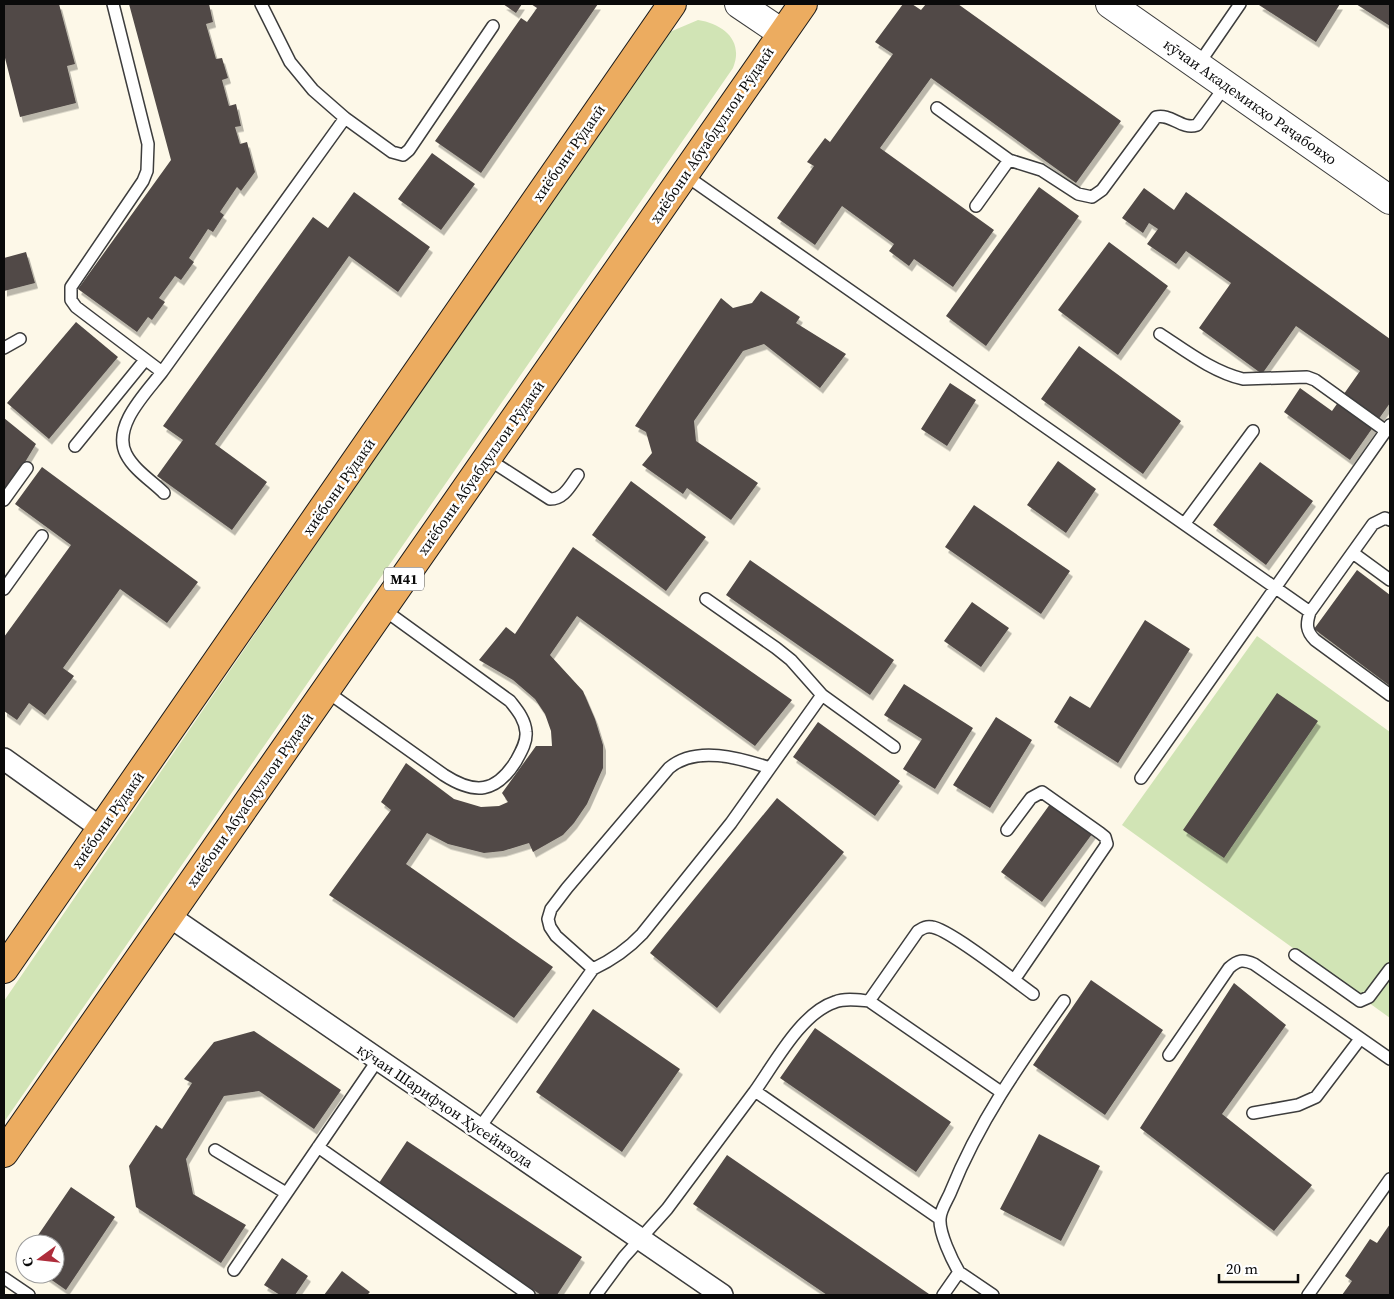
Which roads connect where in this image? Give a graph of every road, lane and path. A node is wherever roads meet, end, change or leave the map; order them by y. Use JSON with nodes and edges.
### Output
{"nodes":[{"id":1,"x":113,"y":4,"type":"edge"},
{"id":2,"x":262,"y":4,"type":"edge"},
{"id":3,"x":672,"y":4,"type":"edge"},
{"id":4,"x":739,"y":4,"type":"edge"},
{"id":5,"x":803,"y":4,"type":"edge"},
{"id":6,"x":1110,"y":4,"type":"edge"},
{"id":7,"x":1240,"y":4,"type":"edge"},
{"id":8,"x":493,"y":26,"type":"dead end"},
{"id":9,"x":782,"y":34,"type":"junction"},
{"id":10,"x":1198,"y":65,"type":"junction"},
{"id":11,"x":1226,"y":85,"type":"junction"},
{"id":12,"x":937,"y":108,"type":"dead end"},
{"id":13,"x":345,"y":118,"type":"junction"},
{"id":14,"x":1009,"y":160,"type":"junction"},
{"id":15,"x":685,"y":175,"type":"junction"},
{"id":16,"x":1390,"y":200,"type":"edge"},
{"id":17,"x":976,"y":206,"type":"dead end"},
{"id":18,"x":1160,"y":334,"type":"dead end"},
{"id":19,"x":20,"y":339,"type":"dead end"},
{"id":20,"x":4,"y":348,"type":"edge"},
{"id":21,"x":145,"y":360,"type":"junction"},
{"id":22,"x":162,"y":372,"type":"junction"},
{"id":23,"x":1388,"y":428,"type":"edge"},
{"id":24,"x":1253,"y":431,"type":"dead end"},
{"id":25,"x":75,"y":446,"type":"dead end"},
{"id":26,"x":488,"y":459,"type":"junction"},
{"id":27,"x":27,"y":468,"type":"dead end"},
{"id":28,"x":578,"y":475,"type":"dead end"},
{"id":29,"x":164,"y":493,"type":"dead end"},
{"id":30,"x":4,"y":500,"type":"edge"},
{"id":31,"x":1390,"y":520,"type":"edge"},
{"id":32,"x":1185,"y":523,"type":"junction"},
{"id":33,"x":42,"y":536,"type":"dead end"},
{"id":34,"x":1353,"y":553,"type":"junction"},
{"id":35,"x":1390,"y":580,"type":"edge"},
{"id":36,"x":1276,"y":588,"type":"junction"},
{"id":37,"x":4,"y":589,"type":"edge"},
{"id":38,"x":706,"y":599,"type":"dead end"},
{"id":39,"x":383,"y":609,"type":"junction"},
{"id":40,"x":1310,"y":612,"type":"junction"},
{"id":41,"x":326,"y":691,"type":"junction"},
{"id":42,"x":822,"y":695,"type":"junction"},
{"id":43,"x":1390,"y":695,"type":"edge"},
{"id":44,"x":894,"y":747,"type":"dead end"},
{"id":45,"x":4,"y":759,"type":"edge"},
{"id":46,"x":770,"y":768,"type":"junction"},
{"id":47,"x":1141,"y":778,"type":"dead end"},
{"id":48,"x":102,"y":829,"type":"junction"},
{"id":49,"x":1007,"y":830,"type":"dead end"},
{"id":50,"x":169,"y":916,"type":"junction"},
{"id":51,"x":1295,"y":955,"type":"dead end"},
{"id":52,"x":1390,"y":968,"type":"edge"},
{"id":53,"x":4,"y":969,"type":"edge"},
{"id":54,"x":593,"y":969,"type":"junction"},
{"id":55,"x":1014,"y":980,"type":"junction"},
{"id":56,"x":1033,"y":994,"type":"dead end"},
{"id":57,"x":870,"y":1001,"type":"junction"},
{"id":58,"x":1064,"y":1001,"type":"dead end"},
{"id":59,"x":1360,"y":1039,"type":"junction"},
{"id":60,"x":1169,"y":1056,"type":"dead end"},
{"id":61,"x":1390,"y":1059,"type":"edge"},
{"id":62,"x":378,"y":1060,"type":"junction"},
{"id":63,"x":756,"y":1091,"type":"junction"},
{"id":64,"x":1001,"y":1092,"type":"junction"},
{"id":65,"x":1252,"y":1112,"type":"dead end"},
{"id":66,"x":478,"y":1130,"type":"junction"},
{"id":67,"x":318,"y":1148,"type":"junction"},
{"id":68,"x":216,"y":1150,"type":"dead end"},
{"id":69,"x":4,"y":1153,"type":"edge"},
{"id":70,"x":1390,"y":1179,"type":"edge"},
{"id":71,"x":286,"y":1194,"type":"junction"},
{"id":72,"x":940,"y":1219,"type":"junction"},
{"id":73,"x":640,"y":1239,"type":"junction"},
{"id":74,"x":234,"y":1270,"type":"dead end"},
{"id":75,"x":959,"y":1272,"type":"junction"},
{"id":76,"x":4,"y":1278,"type":"edge"},
{"id":77,"x":29,"y":1295,"type":"edge"},
{"id":78,"x":529,"y":1295,"type":"edge"},
{"id":79,"x":596,"y":1295,"type":"edge"},
{"id":80,"x":722,"y":1295,"type":"edge"},
{"id":81,"x":944,"y":1295,"type":"edge"},
{"id":82,"x":993,"y":1295,"type":"edge"},
{"id":83,"x":1308,"y":1295,"type":"edge"}],
"edges":[{"from":1,"to":21,"type":"lane"},
{"from":2,"to":13,"type":"lane"},
{"from":3,"to":48,"type":"highway","name":"хиёбони Рӯдакӣ"},
{"from":4,"to":9,"type":"street"},
{"from":5,"to":9,"type":"highway","name":"хиёбони Абуабдуллои Рӯдакӣ","number":"M41"},
{"from":6,"to":10,"type":"street","name":"кӯчаи Академикҳо Раҷабовҳо"},
{"from":7,"to":10,"type":"lane"},
{"from":8,"to":13,"type":"lane"},
{"from":9,"to":15,"type":"highway","name":"хиёбони Абуабдуллои Рӯдакӣ","number":"M41"},
{"from":10,"to":11,"type":"street","name":"кӯчаи Академикҳо Раҷабовҳо"},
{"from":11,"to":14,"type":"lane"},
{"from":11,"to":16,"type":"street","name":"кӯчаи Академикҳо Раҷабовҳо"},
{"from":12,"to":14,"type":"lane"},
{"from":13,"to":22,"type":"lane"},
{"from":14,"to":17,"type":"lane"},
{"from":15,"to":26,"type":"highway","name":"хиёбони Абуабдуллои Рӯдакӣ","number":"M41"},
{"from":15,"to":32,"type":"lane"},
{"from":18,"to":23,"type":"lane"},
{"from":19,"to":20,"type":"lane"},
{"from":21,"to":22,"type":"lane"},
{"from":21,"to":25,"type":"lane"},
{"from":22,"to":29,"type":"lane"},
{"from":23,"to":36,"type":"lane"},
{"from":24,"to":32,"type":"lane"},
{"from":26,"to":28,"type":"lane"},
{"from":26,"to":39,"type":"highway","name":"хиёбони Абуабдуллои Рӯдакӣ","number":"M41"},
{"from":27,"to":30,"type":"lane"},
{"from":31,"to":34,"type":"lane"},
{"from":32,"to":36,"type":"lane"},
{"from":33,"to":37,"type":"lane"},
{"from":34,"to":35,"type":"lane"},
{"from":34,"to":40,"type":"lane"},
{"from":36,"to":40,"type":"lane"},
{"from":36,"to":47,"type":"lane"},
{"from":38,"to":42,"type":"lane"},
{"from":39,"to":41,"type":"highway","name":"хиёбони Абуабдуллои Рӯдакӣ","number":"M41"},
{"from":39,"to":41,"type":"lane"},
{"from":40,"to":43,"type":"lane"},
{"from":41,"to":50,"type":"highway","name":"хиёбони Абуабдуллои Рӯдакӣ","number":"M41"},
{"from":42,"to":44,"type":"lane"},
{"from":42,"to":46,"type":"lane"},
{"from":45,"to":48,"type":"street"},
{"from":46,"to":54,"type":"lane"},
{"from":46,"to":54,"type":"lane"},
{"from":48,"to":53,"type":"highway","name":"хиёбони Рӯдакӣ"},
{"from":49,"to":55,"type":"lane"},
{"from":50,"to":62,"type":"street","name":"кӯчаи Шарифҷон Ҳусейнзода"},
{"from":50,"to":69,"type":"highway","name":"хиёбони Абуабдуллои Рӯдакӣ","number":"M41"},
{"from":51,"to":52,"type":"lane"},
{"from":54,"to":66,"type":"lane"},
{"from":55,"to":56,"type":"lane"},
{"from":55,"to":57,"type":"lane"},
{"from":57,"to":63,"type":"lane"},
{"from":57,"to":64,"type":"lane"},
{"from":58,"to":64,"type":"lane"},
{"from":59,"to":60,"type":"lane"},
{"from":59,"to":61,"type":"lane"},
{"from":59,"to":65,"type":"lane"},
{"from":62,"to":66,"type":"street","name":"кӯчаи Шарифҷон Ҳусейнзода"},
{"from":62,"to":67,"type":"lane"},
{"from":63,"to":72,"type":"lane"},
{"from":63,"to":73,"type":"lane"},
{"from":64,"to":72,"type":"lane"},
{"from":66,"to":73,"type":"street","name":"кӯчаи Шарифҷон Ҳусейнзода"},
{"from":67,"to":71,"type":"lane"},
{"from":67,"to":78,"type":"lane"},
{"from":68,"to":71,"type":"lane"},
{"from":70,"to":83,"type":"lane"},
{"from":71,"to":74,"type":"lane"},
{"from":72,"to":75,"type":"lane"},
{"from":73,"to":79,"type":"lane"},
{"from":73,"to":80,"type":"street","name":"кӯчаи Шарифҷон Ҳусейнзода"},
{"from":75,"to":81,"type":"lane"},
{"from":75,"to":82,"type":"lane"},
{"from":76,"to":77,"type":"lane"}]}
